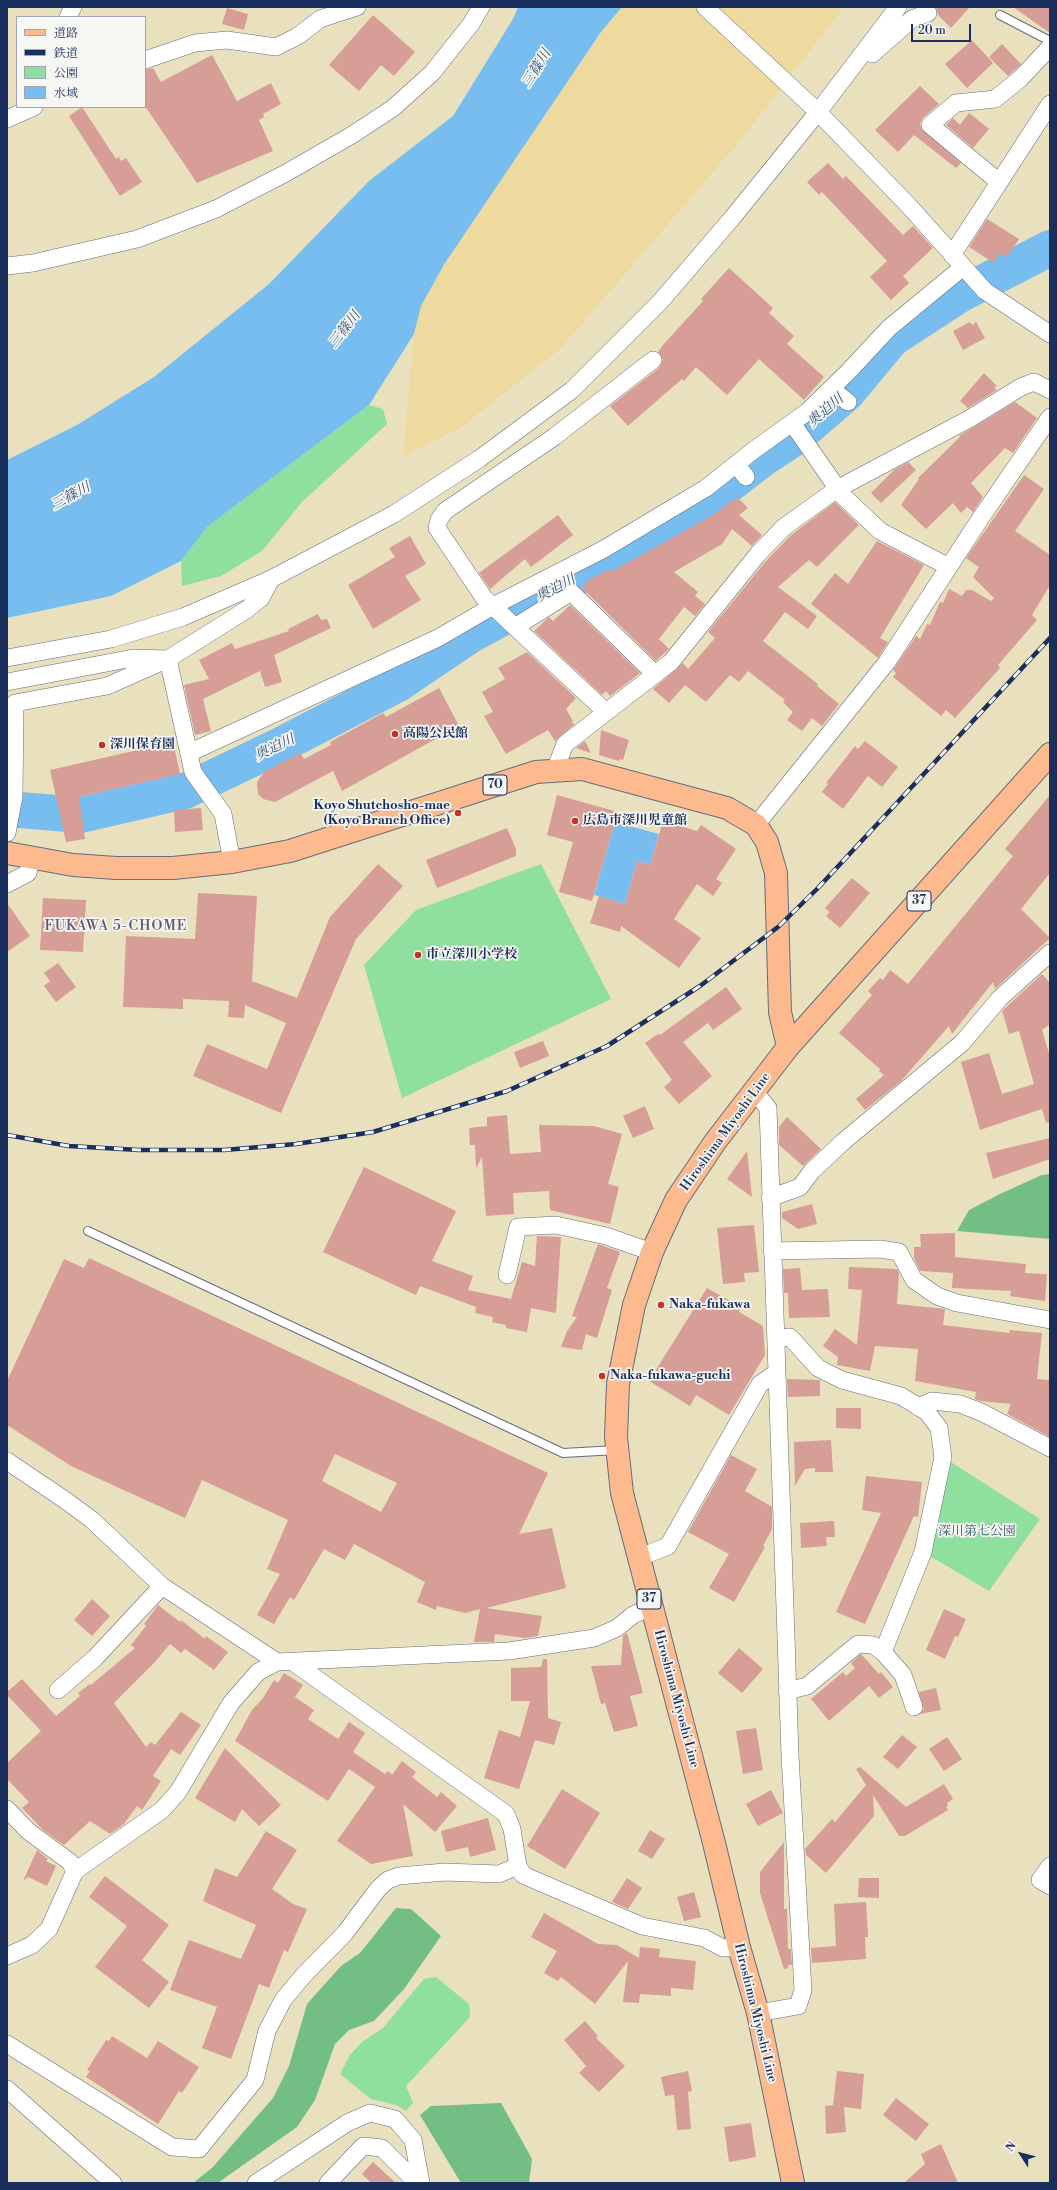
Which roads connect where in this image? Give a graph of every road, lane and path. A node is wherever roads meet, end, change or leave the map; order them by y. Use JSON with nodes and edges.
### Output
{"nodes":[{"id":1,"x":73,"y":7,"type":"edge"},
{"id":2,"x":481,"y":7,"type":"edge"},
{"id":3,"x":704,"y":7,"type":"edge"},
{"id":4,"x":898,"y":7,"type":"edge"},
{"id":5,"x":352,"y":8,"type":"edge"},
{"id":6,"x":928,"y":14,"type":"dead end"},
{"id":7,"x":1000,"y":15,"type":"dead end"},
{"id":8,"x":68,"y":16,"type":"edge"},
{"id":9,"x":1050,"y":41,"type":"edge"},
{"id":10,"x":1050,"y":47,"type":"edge"},
{"id":11,"x":146,"y":60,"type":"edge"},
{"id":12,"x":844,"y":78,"type":"junction"},
{"id":13,"x":1050,"y":104,"type":"edge"},
{"id":14,"x":32,"y":108,"type":"edge"},
{"id":15,"x":813,"y":108,"type":"junction"},
{"id":16,"x":7,"y":119,"type":"edge"},
{"id":17,"x":999,"y":182,"type":"junction"},
{"id":18,"x":957,"y":261,"type":"junction"},
{"id":19,"x":7,"y":266,"type":"edge"},
{"id":20,"x":1050,"y":334,"type":"edge"},
{"id":21,"x":653,"y":360,"type":"dead end"},
{"id":22,"x":831,"y":389,"type":"junction"},
{"id":23,"x":1050,"y":390,"type":"edge"},
{"id":24,"x":848,"y":402,"type":"dead end"},
{"id":25,"x":1050,"y":417,"type":"edge"},
{"id":26,"x":792,"y":423,"type":"junction"},
{"id":27,"x":736,"y":464,"type":"junction"},
{"id":28,"x":746,"y":477,"type":"dead end"},
{"id":29,"x":837,"y":489,"type":"junction"},
{"id":30,"x":949,"y":567,"type":"junction"},
{"id":31,"x":271,"y":579,"type":"junction"},
{"id":32,"x":504,"y":616,"type":"junction"},
{"id":33,"x":7,"y":658,"type":"edge"},
{"id":34,"x":168,"y":659,"type":"junction"},
{"id":35,"x":655,"y":674,"type":"junction"},
{"id":36,"x":7,"y":682,"type":"edge"},
{"id":37,"x":606,"y":712,"type":"junction"},
{"id":38,"x":189,"y":753,"type":"junction"},
{"id":39,"x":1050,"y":756,"type":"edge"},
{"id":40,"x":555,"y":770,"type":"junction"},
{"id":41,"x":756,"y":825,"type":"junction"},
{"id":42,"x":8,"y":830,"type":"edge"},
{"id":43,"x":7,"y":853,"type":"edge"},
{"id":44,"x":32,"y":857,"type":"junction"},
{"id":45,"x":232,"y":862,"type":"junction"},
{"id":46,"x":7,"y":884,"type":"edge"},
{"id":47,"x":1050,"y":953,"type":"edge"},
{"id":48,"x":788,"y":1047,"type":"junction"},
{"id":49,"x":755,"y":1092,"type":"junction"},
{"id":50,"x":770,"y":1198,"type":"junction"},
{"id":51,"x":88,"y":1231,"type":"dead end"},
{"id":52,"x":772,"y":1251,"type":"junction"},
{"id":53,"x":652,"y":1252,"type":"junction"},
{"id":54,"x":508,"y":1275,"type":"dead end"},
{"id":55,"x":1050,"y":1320,"type":"edge"},
{"id":56,"x":776,"y":1338,"type":"junction"},
{"id":57,"x":776,"y":1373,"type":"junction"},
{"id":58,"x":918,"y":1407,"type":"junction"},
{"id":59,"x":1050,"y":1448,"type":"edge"},
{"id":60,"x":617,"y":1450,"type":"junction"},
{"id":61,"x":7,"y":1461,"type":"edge"},
{"id":62,"x":638,"y":1558,"type":"junction"},
{"id":63,"x":162,"y":1586,"type":"junction"},
{"id":64,"x":651,"y":1607,"type":"junction"},
{"id":65,"x":883,"y":1652,"type":"junction"},
{"id":66,"x":285,"y":1662,"type":"junction"},
{"id":67,"x":58,"y":1690,"type":"dead end"},
{"id":68,"x":787,"y":1692,"type":"junction"},
{"id":69,"x":914,"y":1707,"type":"dead end"},
{"id":70,"x":7,"y":1809,"type":"edge"},
{"id":71,"x":518,"y":1866,"type":"junction"},
{"id":72,"x":1050,"y":1866,"type":"edge"},
{"id":73,"x":76,"y":1870,"type":"junction"},
{"id":74,"x":1050,"y":1886,"type":"edge"},
{"id":75,"x":739,"y":1947,"type":"junction"},
{"id":76,"x":7,"y":1956,"type":"edge"},
{"id":77,"x":758,"y":2013,"type":"junction"},
{"id":78,"x":7,"y":2044,"type":"edge"},
{"id":79,"x":7,"y":2089,"type":"edge"},
{"id":80,"x":113,"y":2183,"type":"edge"},
{"id":81,"x":256,"y":2183,"type":"edge"},
{"id":82,"x":328,"y":2183,"type":"edge"},
{"id":83,"x":417,"y":2183,"type":"edge"},
{"id":84,"x":421,"y":2183,"type":"edge"},
{"id":85,"x":793,"y":2183,"type":"edge"}],
"edges":[{"from":1,"to":8,"type":"street"},
{"from":2,"to":19,"type":"street"},
{"from":3,"to":15,"type":"street"},
{"from":4,"to":12,"type":"street"},
{"from":5,"to":11,"type":"street"},
{"from":6,"to":12,"type":"street"},
{"from":7,"to":9,"type":"lane"},
{"from":10,"to":17,"type":"street"},
{"from":12,"to":15,"type":"street"},
{"from":13,"to":17,"type":"street"},
{"from":14,"to":16,"type":"street"},
{"from":15,"to":18,"type":"street"},
{"from":15,"to":31,"type":"street"},
{"from":17,"to":18,"type":"street"},
{"from":18,"to":20,"type":"street"},
{"from":18,"to":22,"type":"street"},
{"from":21,"to":32,"type":"street"},
{"from":22,"to":24,"type":"street"},
{"from":22,"to":26,"type":"street"},
{"from":23,"to":29,"type":"street"},
{"from":25,"to":30,"type":"street"},
{"from":26,"to":27,"type":"street"},
{"from":26,"to":29,"type":"street"},
{"from":27,"to":28,"type":"street"},
{"from":27,"to":32,"type":"street"},
{"from":29,"to":30,"type":"street"},
{"from":29,"to":35,"type":"street"},
{"from":30,"to":41,"type":"street"},
{"from":31,"to":33,"type":"street"},
{"from":31,"to":34,"type":"street"},
{"from":32,"to":35,"type":"street"},
{"from":32,"to":37,"type":"street"},
{"from":32,"to":38,"type":"street"},
{"from":34,"to":36,"type":"street"},
{"from":34,"to":38,"type":"street"},
{"from":34,"to":42,"type":"street"},
{"from":35,"to":37,"type":"street"},
{"from":37,"to":40,"type":"street"},
{"from":38,"to":45,"type":"street"},
{"from":39,"to":48,"type":"main road","name":"Hiroshima Miyoshi Line","number":"37"},
{"from":40,"to":41,"type":"main road","number":"70"},
{"from":40,"to":45,"type":"main road","number":"70"},
{"from":41,"to":48,"type":"main road","number":"70"},
{"from":43,"to":44,"type":"main road","number":"70"},
{"from":44,"to":45,"type":"main road","number":"70"},
{"from":44,"to":46,"type":"street"},
{"from":47,"to":50,"type":"street"},
{"from":48,"to":49,"type":"main road","name":"Hiroshima Miyoshi Line","number":"37"},
{"from":49,"to":50,"type":"street"},
{"from":49,"to":53,"type":"main road","name":"Hiroshima Miyoshi Line","number":"37"},
{"from":50,"to":52,"type":"street"},
{"from":51,"to":60,"type":"lane"},
{"from":52,"to":55,"type":"street"},
{"from":52,"to":56,"type":"street"},
{"from":53,"to":54,"type":"street"},
{"from":53,"to":60,"type":"main road","name":"Hiroshima Miyoshi Line","number":"37"},
{"from":56,"to":57,"type":"street"},
{"from":56,"to":58,"type":"street"},
{"from":57,"to":62,"type":"street"},
{"from":57,"to":68,"type":"street"},
{"from":58,"to":59,"type":"street"},
{"from":58,"to":65,"type":"street"},
{"from":60,"to":62,"type":"main road","name":"Hiroshima Miyoshi Line","number":"37"},
{"from":61,"to":63,"type":"street"},
{"from":62,"to":64,"type":"main road","name":"Hiroshima Miyoshi Line","number":"37"},
{"from":63,"to":66,"type":"street"},
{"from":63,"to":67,"type":"street"},
{"from":64,"to":66,"type":"street"},
{"from":64,"to":75,"type":"main road","name":"Hiroshima Miyoshi Line","number":"37"},
{"from":65,"to":68,"type":"street"},
{"from":65,"to":69,"type":"street"},
{"from":66,"to":71,"type":"street"},
{"from":66,"to":73,"type":"street"},
{"from":68,"to":77,"type":"street"},
{"from":70,"to":73,"type":"street"},
{"from":71,"to":75,"type":"street"},
{"from":71,"to":78,"type":"street"},
{"from":72,"to":74,"type":"street"},
{"from":73,"to":76,"type":"street"},
{"from":75,"to":77,"type":"main road","name":"Hiroshima Miyoshi Line","number":"37"},
{"from":77,"to":85,"type":"main road","name":"Hiroshima Miyoshi Line","number":"37"},
{"from":79,"to":80,"type":"street"},
{"from":81,"to":84,"type":"street"},
{"from":82,"to":83,"type":"street"}]}
